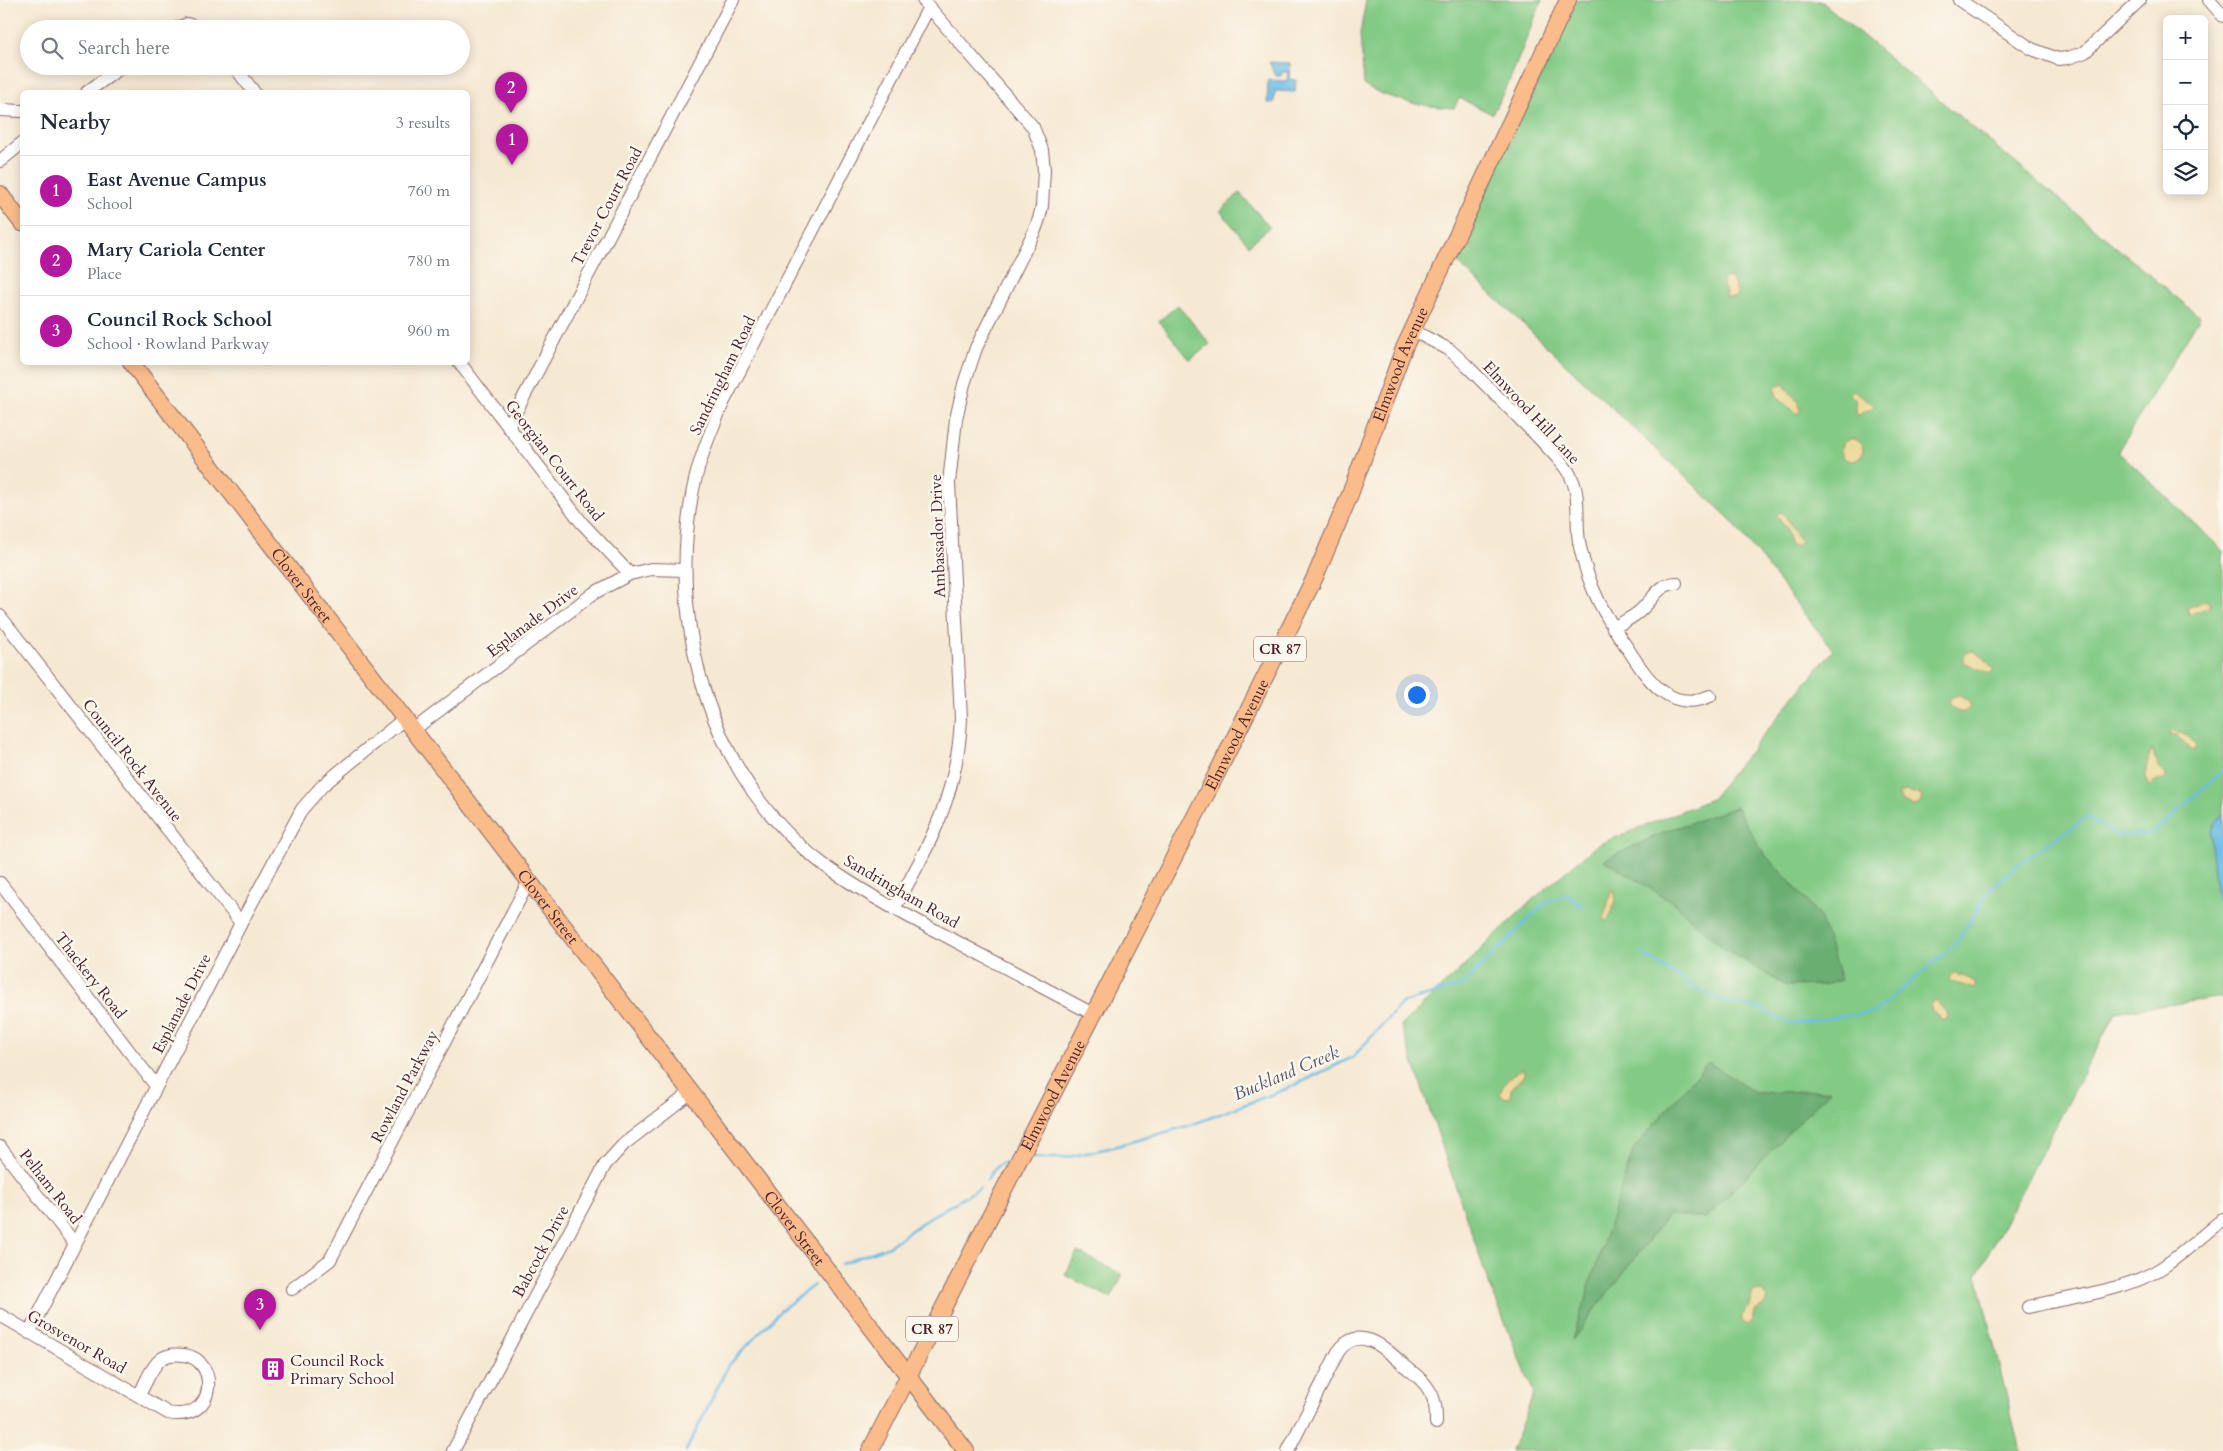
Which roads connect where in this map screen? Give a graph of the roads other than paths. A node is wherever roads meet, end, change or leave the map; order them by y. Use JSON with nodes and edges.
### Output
{"nodes":[{"id":1,"x":733,"y":0,"type":"edge"},
{"id":2,"x":1568,"y":0,"type":"edge"},
{"id":3,"x":2140,"y":0,"type":"edge"},
{"id":4,"x":2209,"y":0,"type":"edge"},
{"id":5,"x":1961,"y":1,"type":"edge"},
{"id":6,"x":926,"y":3,"type":"edge"},
{"id":7,"x":2223,"y":16,"type":"edge"},
{"id":8,"x":111,"y":75,"type":"edge"},
{"id":9,"x":241,"y":75,"type":"edge"},
{"id":10,"x":90,"y":90,"type":"edge"},
{"id":11,"x":252,"y":90,"type":"edge"},
{"id":12,"x":0,"y":110,"type":"edge"},
{"id":13,"x":20,"y":111,"type":"edge"},
{"id":14,"x":20,"y":145,"type":"edge"},
{"id":15,"x":0,"y":161,"type":"edge"},
{"id":16,"x":0,"y":194,"type":"edge"},
{"id":17,"x":20,"y":220,"type":"edge"},
{"id":18,"x":1412,"y":330,"type":"junction"},
{"id":19,"x":133,"y":365,"type":"edge"},
{"id":20,"x":461,"y":365,"type":"edge"},
{"id":21,"x":508,"y":427,"type":"junction"},
{"id":22,"x":684,"y":570,"type":"junction"},
{"id":23,"x":630,"y":574,"type":"junction"},
{"id":24,"x":1676,"y":582,"type":"dead end"},
{"id":25,"x":0,"y":616,"type":"edge"},
{"id":26,"x":1613,"y":628,"type":"junction"},
{"id":27,"x":1710,"y":696,"type":"dead end"},
{"id":28,"x":408,"y":725,"type":"junction"},
{"id":29,"x":0,"y":883,"type":"edge"},
{"id":30,"x":528,"y":883,"type":"junction"},
{"id":31,"x":894,"y":909,"type":"junction"},
{"id":32,"x":241,"y":923,"type":"junction"},
{"id":33,"x":1093,"y":1014,"type":"junction"},
{"id":34,"x":156,"y":1086,"type":"junction"},
{"id":35,"x":690,"y":1093,"type":"junction"},
{"id":36,"x":0,"y":1147,"type":"edge"},
{"id":37,"x":2223,"y":1219,"type":"edge"},
{"id":38,"x":75,"y":1244,"type":"junction"},
{"id":39,"x":292,"y":1289,"type":"dead end"},
{"id":40,"x":2028,"y":1307,"type":"dead end"},
{"id":41,"x":0,"y":1316,"type":"edge"},
{"id":42,"x":29,"y":1333,"type":"junction"},
{"id":43,"x":908,"y":1376,"type":"junction"},
{"id":44,"x":138,"y":1395,"type":"junction"},
{"id":45,"x":1436,"y":1423,"type":"dead end"},
{"id":46,"x":453,"y":1451,"type":"edge"},
{"id":47,"x":870,"y":1451,"type":"edge"},
{"id":48,"x":966,"y":1451,"type":"edge"},
{"id":49,"x":1288,"y":1451,"type":"edge"}],
"edges":[{"from":1,"to":21,"type":"street","name":"Trevor Court Road"},
{"from":2,"to":18,"type":"main road","name":"Elmwood Avenue","number":"CR 87"},
{"from":3,"to":5,"type":"street"},
{"from":4,"to":7,"type":"street"},
{"from":6,"to":22,"type":"street","name":"Sandringham Road"},
{"from":6,"to":31,"type":"street","name":"Ambassador Drive"},
{"from":8,"to":10,"type":"street"},
{"from":9,"to":11,"type":"street"},
{"from":12,"to":13,"type":"street"},
{"from":14,"to":15,"type":"street"},
{"from":16,"to":17,"type":"main road"},
{"from":18,"to":26,"type":"street","name":"Elmwood Hill Lane"},
{"from":18,"to":33,"type":"main road","name":"Elmwood Avenue","number":"CR 87"},
{"from":19,"to":28,"type":"main road","name":"Clover Street"},
{"from":20,"to":21,"type":"street","name":"Georgian Court Road"},
{"from":21,"to":23,"type":"street","name":"Georgian Court Road"},
{"from":22,"to":23,"type":"street","name":"Esplanade Drive"},
{"from":22,"to":31,"type":"street","name":"Sandringham Road"},
{"from":23,"to":28,"type":"street","name":"Esplanade Drive"},
{"from":24,"to":26,"type":"street"},
{"from":25,"to":32,"type":"street","name":"Council Rock Avenue"},
{"from":26,"to":27,"type":"street","name":"Elmwood Hill Lane"},
{"from":28,"to":30,"type":"main road","name":"Clover Street"},
{"from":28,"to":32,"type":"street","name":"Esplanade Drive"},
{"from":29,"to":34,"type":"street","name":"Thackery Road"},
{"from":30,"to":35,"type":"main road","name":"Clover Street"},
{"from":30,"to":39,"type":"street","name":"Rowland Parkway"},
{"from":31,"to":33,"type":"street","name":"Sandringham Road"},
{"from":32,"to":34,"type":"street","name":"Esplanade Drive"},
{"from":33,"to":43,"type":"main road","name":"Elmwood Avenue","number":"CR 87"},
{"from":34,"to":38,"type":"street","name":"Esplanade Drive"},
{"from":35,"to":43,"type":"main road","name":"Clover Street"},
{"from":35,"to":46,"type":"street","name":"Babcock Drive"},
{"from":36,"to":38,"type":"street","name":"Pelham Road"},
{"from":37,"to":40,"type":"street"},
{"from":38,"to":42,"type":"street","name":"Esplanade Drive"},
{"from":41,"to":42,"type":"street","name":"Grosvenor Road"},
{"from":42,"to":44,"type":"street","name":"Grosvenor Road"},
{"from":43,"to":47,"type":"main road","name":"Elmwood Avenue","number":"CR 87"},
{"from":43,"to":48,"type":"main road","name":"Clover Street"},
{"from":44,"to":44,"type":"street","name":"Grosvenor Road"},
{"from":45,"to":49,"type":"street"}]}
